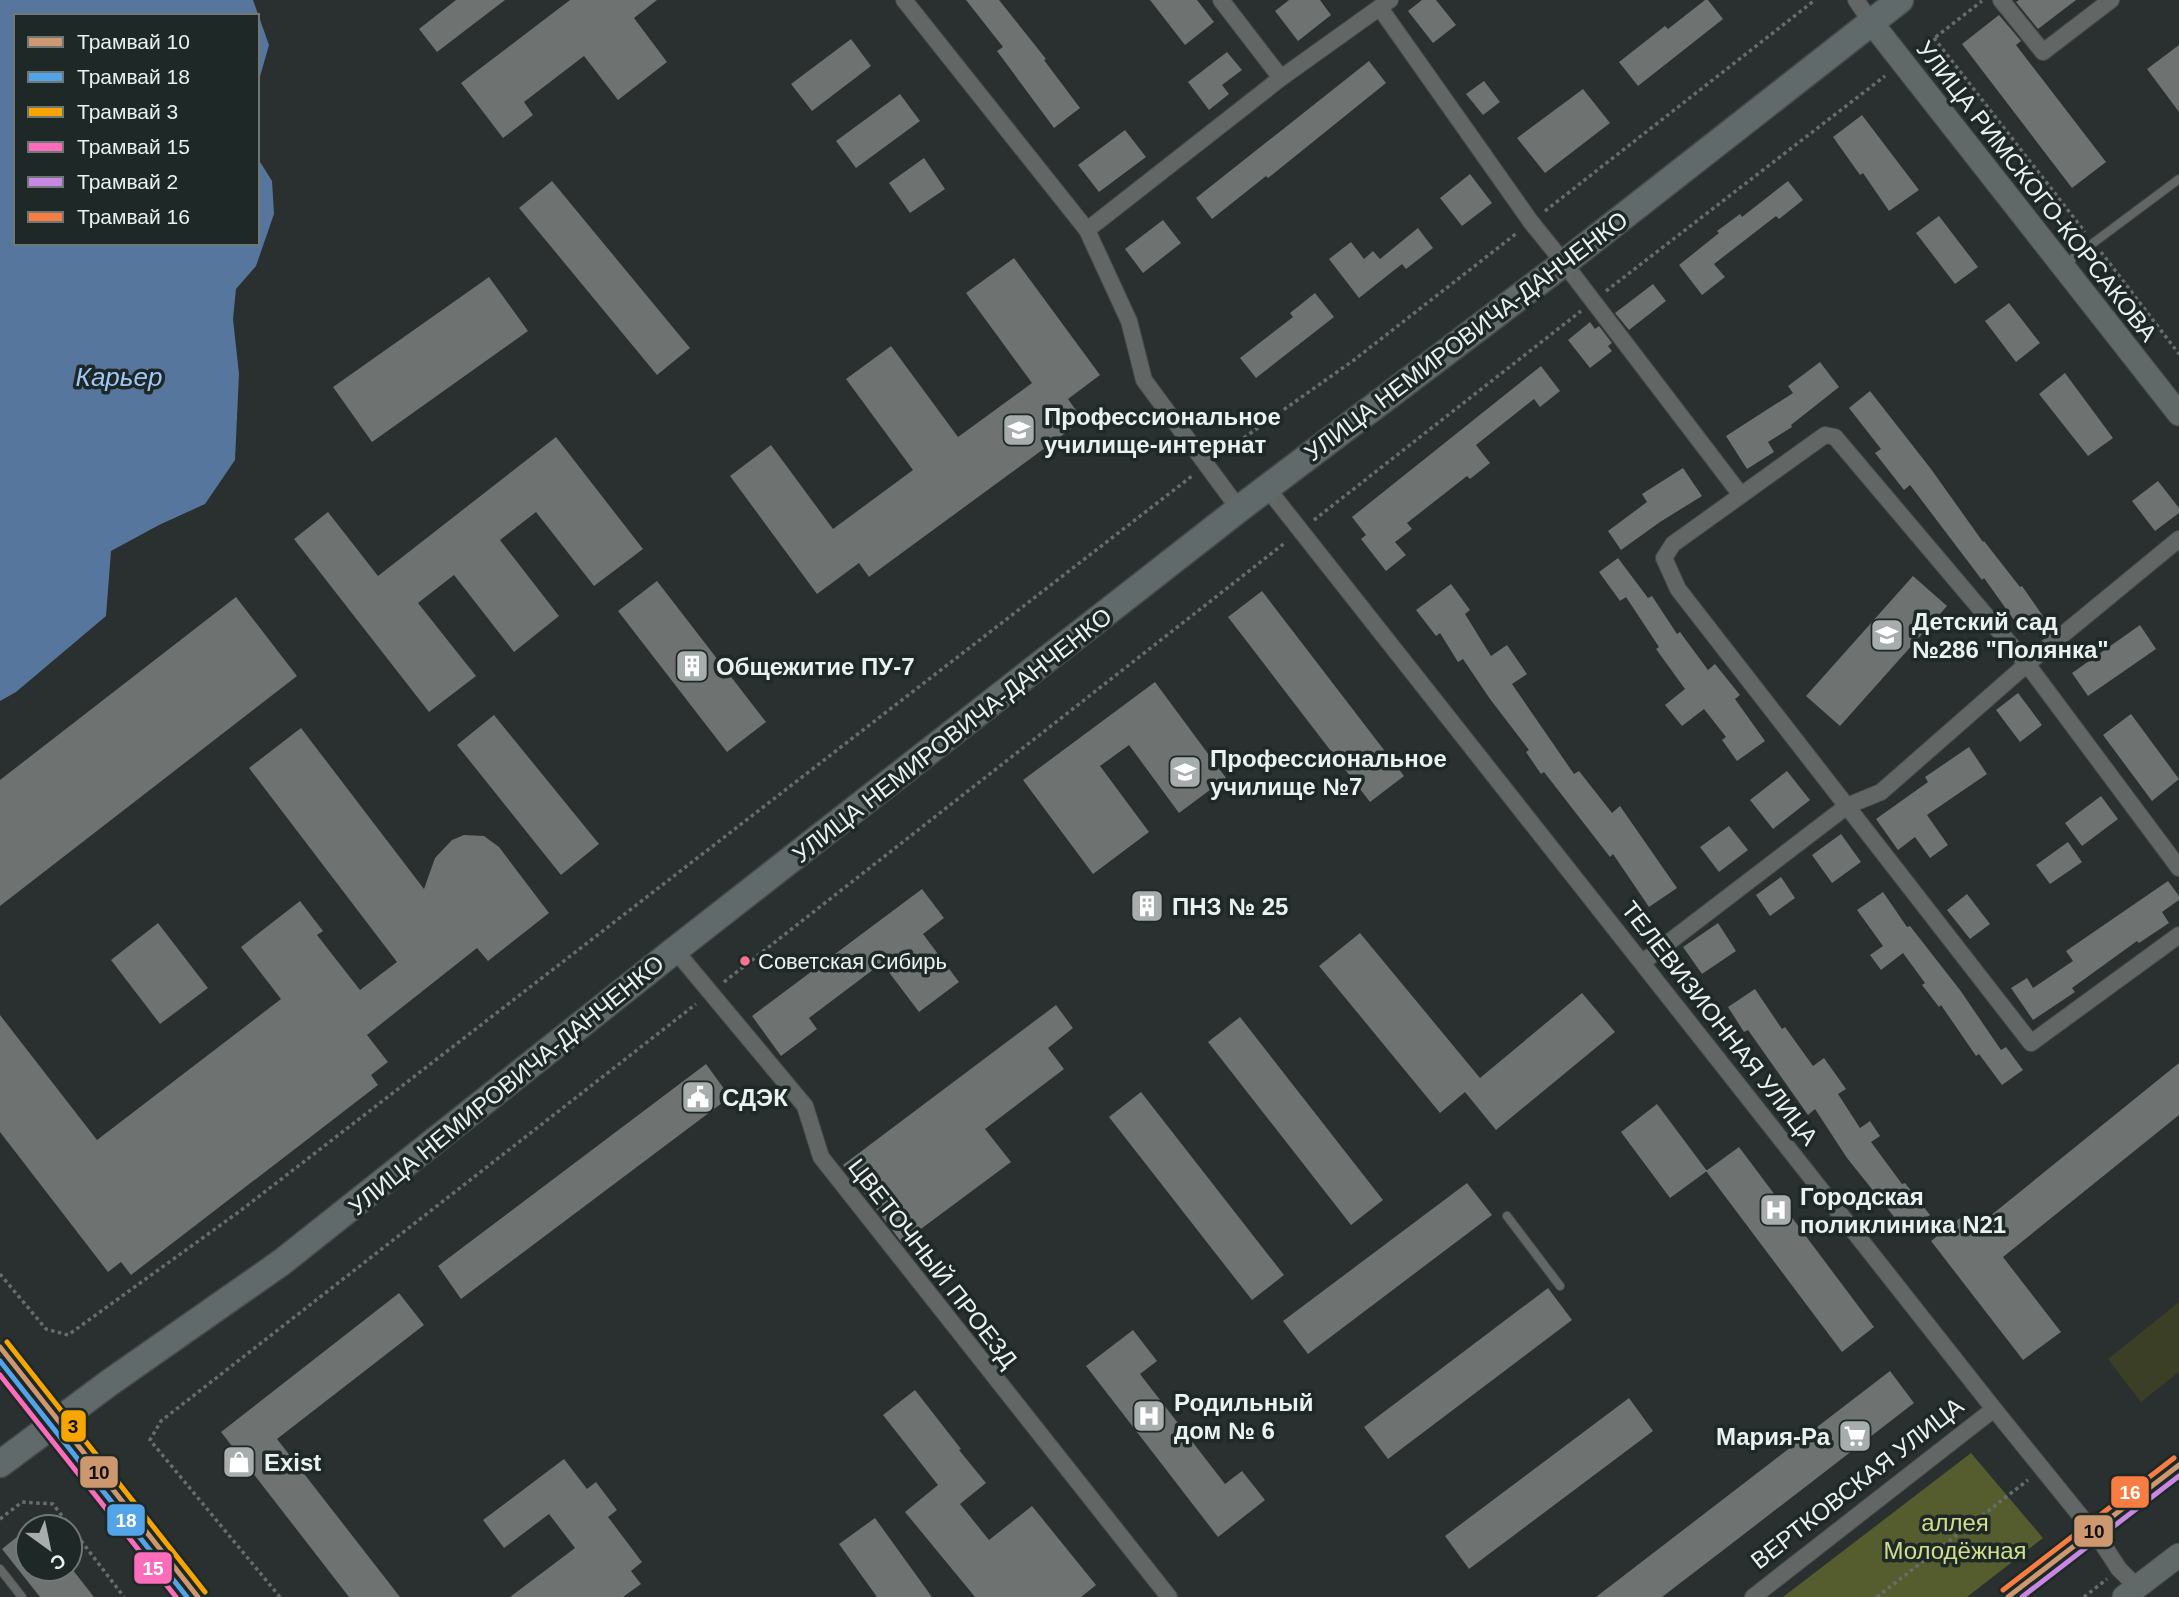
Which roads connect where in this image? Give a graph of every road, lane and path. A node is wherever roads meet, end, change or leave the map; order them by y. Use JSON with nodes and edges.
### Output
{"nodes":[{"id":1,"x":904,"y":0,"type":"edge"},
{"id":2,"x":1221,"y":0,"type":"edge"},
{"id":3,"x":1815,"y":0,"type":"edge"},
{"id":4,"x":1856,"y":0,"type":"edge"},
{"id":5,"x":1900,"y":0,"type":"edge"},
{"id":6,"x":1983,"y":0,"type":"edge"},
{"id":7,"x":2001,"y":0,"type":"edge"},
{"id":8,"x":2111,"y":0,"type":"edge"},
{"id":9,"x":1385,"y":4,"type":"edge"},
{"id":10,"x":1871,"y":22,"type":"junction"},
{"id":11,"x":1934,"y":38,"type":"junction"},
{"id":12,"x":1902,"y":62,"type":"junction"},
{"id":13,"x":1280,"y":78,"type":"junction"},
{"id":14,"x":2179,"y":179,"type":"edge"},
{"id":15,"x":1531,"y":222,"type":"junction"},
{"id":16,"x":1087,"y":230,"type":"junction"},
{"id":17,"x":2093,"y":242,"type":"junction"},
{"id":18,"x":1564,"y":263,"type":"junction"},
{"id":19,"x":2062,"y":265,"type":"junction"},
{"id":20,"x":1593,"y":301,"type":"junction"},
{"id":21,"x":2179,"y":354,"type":"edge"},
{"id":22,"x":2179,"y":414,"type":"edge"},
{"id":23,"x":1207,"y":464,"type":"junction"},
{"id":24,"x":1267,"y":488,"type":"junction"},
{"id":25,"x":1741,"y":495,"type":"junction"},
{"id":26,"x":1239,"y":509,"type":"junction"},
{"id":27,"x":1301,"y":531,"type":"junction"},
{"id":28,"x":2179,"y":539,"type":"edge"},
{"id":29,"x":2027,"y":664,"type":"junction"},
{"id":30,"x":1847,"y":806,"type":"junction"},
{"id":31,"x":2179,"y":868,"type":"edge"},
{"id":32,"x":2179,"y":935,"type":"edge"},
{"id":33,"x":675,"y":950,"type":"junction"},
{"id":34,"x":1643,"y":962,"type":"junction"},
{"id":35,"x":710,"y":993,"type":"junction"},
{"id":36,"x":1507,"y":1216,"type":"dead end"},
{"id":37,"x":0,"y":1274,"type":"edge"},
{"id":38,"x":1560,"y":1286,"type":"dead end"},
{"id":39,"x":0,"y":1355,"type":"edge"},
{"id":40,"x":1994,"y":1409,"type":"junction"},
{"id":41,"x":58,"y":1422,"type":"junction"},
{"id":42,"x":0,"y":1464,"type":"edge"},
{"id":43,"x":2043,"y":1468,"type":"junction"},
{"id":44,"x":0,"y":1519,"type":"edge"},
{"id":45,"x":2179,"y":1555,"type":"edge"},
{"id":46,"x":0,"y":1569,"type":"edge"},
{"id":47,"x":2119,"y":1569,"type":"junction"},
{"id":48,"x":2135,"y":1594,"type":"edge"},
{"id":49,"x":22,"y":1597,"type":"edge"},
{"id":50,"x":124,"y":1597,"type":"edge"},
{"id":51,"x":192,"y":1597,"type":"edge"},
{"id":52,"x":280,"y":1597,"type":"edge"},
{"id":53,"x":1169,"y":1597,"type":"edge"},
{"id":54,"x":1753,"y":1597,"type":"edge"},
{"id":55,"x":1877,"y":1597,"type":"edge"},
{"id":56,"x":2084,"y":1597,"type":"edge"}],
"edges":[{"from":1,"to":16,"type":"street"},
{"from":2,"to":13,"type":"street"},
{"from":3,"to":15,"type":"path"},
{"from":4,"to":10,"type":"street","name":"УЛИЦА РИМСКОГО-КОРСАКОВА"},
{"from":5,"to":10,"type":"main road","name":"УЛИЦА НЕМИРОВИЧА-ДАНЧЕНКО"},
{"from":6,"to":11,"type":"path"},
{"from":7,"to":8,"type":"street"},
{"from":9,"to":13,"type":"street"},
{"from":9,"to":15,"type":"street"},
{"from":10,"to":12,"type":"street","name":"УЛИЦА РИМСКОГО-КОРСАКОВА"},
{"from":10,"to":18,"type":"main road","name":"УЛИЦА НЕМИРОВИЧА-ДАНЧЕНКО"},
{"from":11,"to":12,"type":"path"},
{"from":11,"to":17,"type":"path"},
{"from":12,"to":19,"type":"street","name":"УЛИЦА РИМСКОГО-КОРСАКОВА"},
{"from":12,"to":20,"type":"path"},
{"from":13,"to":16,"type":"street"},
{"from":14,"to":17,"type":"lane"},
{"from":15,"to":18,"type":"street"},
{"from":15,"to":23,"type":"path"},
{"from":16,"to":23,"type":"street"},
{"from":17,"to":19,"type":"lane"},
{"from":17,"to":21,"type":"path"},
{"from":18,"to":20,"type":"street"},
{"from":18,"to":24,"type":"main road","name":"УЛИЦА НЕМИРОВИЧА-ДАНЧЕНКО"},
{"from":19,"to":22,"type":"street","name":"УЛИЦА РИМСКОГО-КОРСАКОВА"},
{"from":20,"to":25,"type":"street"},
{"from":20,"to":27,"type":"path"},
{"from":23,"to":26,"type":"street"},
{"from":23,"to":37,"type":"path"},
{"from":24,"to":26,"type":"main road","name":"УЛИЦА НЕМИРОВИЧА-ДАНЧЕНКО"},
{"from":24,"to":27,"type":"street","name":"ТЕЛЕВИЗИОННАЯ УЛИЦА"},
{"from":25,"to":29,"type":"street"},
{"from":25,"to":30,"type":"street"},
{"from":26,"to":33,"type":"main road","name":"УЛИЦА НЕМИРОВИЧА-ДАНЧЕНКО"},
{"from":27,"to":34,"type":"street","name":"ТЕЛЕВИЗИОННАЯ УЛИЦА"},
{"from":27,"to":35,"type":"path"},
{"from":28,"to":29,"type":"street"},
{"from":29,"to":30,"type":"street"},
{"from":29,"to":31,"type":"street"},
{"from":30,"to":32,"type":"street"},
{"from":30,"to":34,"type":"street"},
{"from":33,"to":35,"type":"street","name":"ЦВЕТОЧНЫЙ ПРОЕЗД"},
{"from":33,"to":41,"type":"main road","name":"УЛИЦА НЕМИРОВИЧА-ДАНЧЕНКО"},
{"from":34,"to":40,"type":"street","name":"ТЕЛЕВИЗИОННАЯ УЛИЦА"},
{"from":35,"to":52,"type":"path"},
{"from":35,"to":53,"type":"street","name":"ЦВЕТОЧНЫЙ ПРОЕЗД"},
{"from":36,"to":38,"type":"lane"},
{"from":39,"to":41,"type":"street"},
{"from":40,"to":43,"type":"street","name":"ТЕЛЕВИЗИОННАЯ УЛИЦА"},
{"from":40,"to":54,"type":"street","name":"ВЕРТКОВСКАЯ УЛИЦА"},
{"from":41,"to":42,"type":"main road","name":"УЛИЦА НЕМИРОВИЧА-ДАНЧЕНКО"},
{"from":41,"to":51,"type":"street"},
{"from":43,"to":47,"type":"street","name":"ТЕЛЕВИЗИОННАЯ УЛИЦА"},
{"from":43,"to":55,"type":"path"},
{"from":44,"to":50,"type":"path"},
{"from":45,"to":48,"type":"street"},
{"from":46,"to":49,"type":"lane"},
{"from":47,"to":48,"type":"street","name":"ТЕЛЕВИЗИОННАЯ УЛИЦА"},
{"from":47,"to":56,"type":"path"}]}
